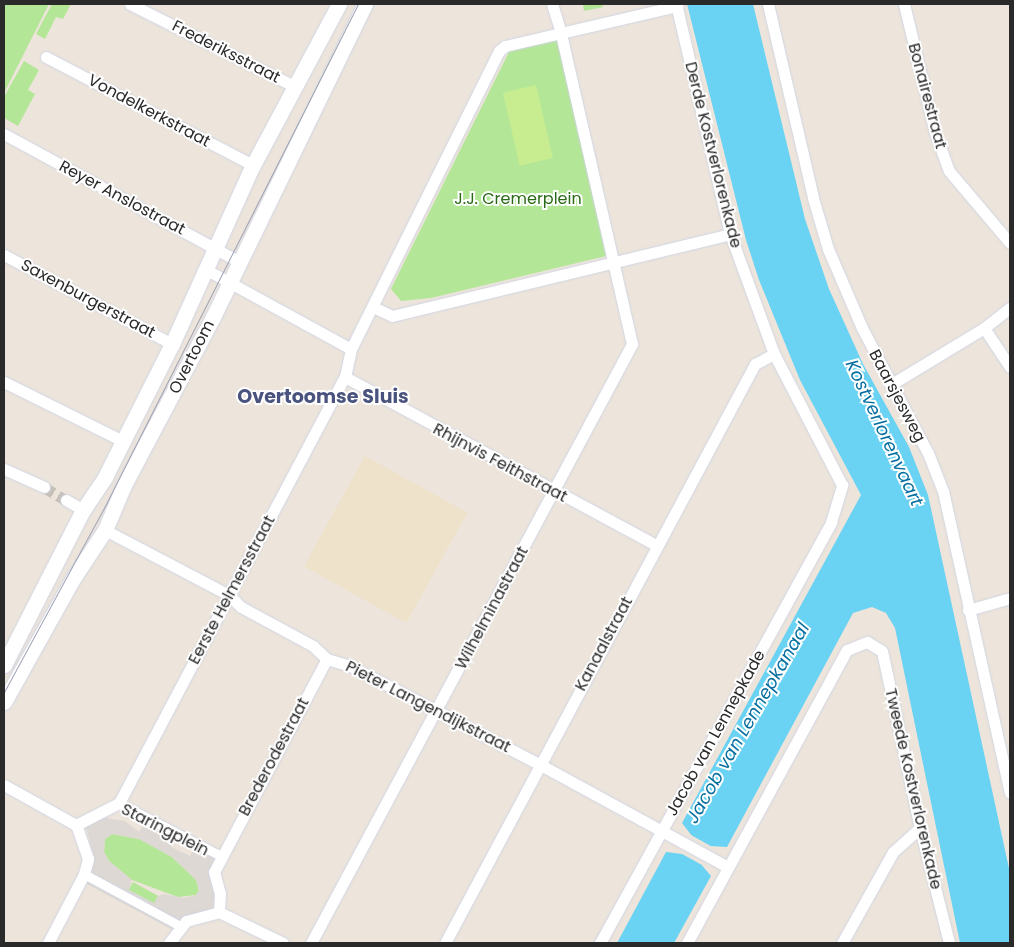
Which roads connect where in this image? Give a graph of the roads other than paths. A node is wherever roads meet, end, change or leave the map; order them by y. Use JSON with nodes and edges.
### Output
{"nodes":[{"id":1,"x":130,"y":4,"type":"edge"},
{"id":2,"x":339,"y":4,"type":"edge"},
{"id":3,"x":365,"y":4,"type":"edge"},
{"id":4,"x":552,"y":4,"type":"edge"},
{"id":5,"x":768,"y":4,"type":"edge"},
{"id":6,"x":904,"y":4,"type":"edge"},
{"id":7,"x":676,"y":5,"type":"edge"},
{"id":8,"x":562,"y":33,"type":"junction"},
{"id":9,"x":46,"y":57,"type":"dead end"},
{"id":10,"x":296,"y":88,"type":"junction"},
{"id":11,"x":4,"y":134,"type":"edge"},
{"id":12,"x":253,"y":164,"type":"junction"},
{"id":13,"x":730,"y":234,"type":"junction"},
{"id":14,"x":1010,"y":243,"type":"edge"},
{"id":15,"x":214,"y":248,"type":"junction"},
{"id":16,"x":4,"y":255,"type":"edge"},
{"id":17,"x":240,"y":262,"type":"junction"},
{"id":18,"x":615,"y":263,"type":"junction"},
{"id":19,"x":205,"y":269,"type":"junction"},
{"id":20,"x":229,"y":284,"type":"junction"},
{"id":21,"x":373,"y":307,"type":"junction"},
{"id":22,"x":1010,"y":308,"type":"edge"},
{"id":23,"x":984,"y":328,"type":"junction"},
{"id":24,"x":172,"y":344,"type":"junction"},
{"id":25,"x":351,"y":349,"type":"junction"},
{"id":26,"x":774,"y":354,"type":"junction"},
{"id":27,"x":1010,"y":367,"type":"edge"},
{"id":28,"x":345,"y":377,"type":"junction"},
{"id":29,"x":4,"y":382,"type":"edge"},
{"id":30,"x":890,"y":385,"type":"junction"},
{"id":31,"x":124,"y":441,"type":"junction"},
{"id":32,"x":4,"y":469,"type":"edge"},
{"id":33,"x":44,"y":486,"type":"tunnel mouth"},
{"id":34,"x":554,"y":491,"type":"junction"},
{"id":35,"x":66,"y":500,"type":"tunnel mouth"},
{"id":36,"x":83,"y":510,"type":"junction"},
{"id":37,"x":831,"y":522,"type":"joint"},
{"id":38,"x":105,"y":530,"type":"junction"},
{"id":39,"x":657,"y":546,"type":"junction"},
{"id":40,"x":229,"y":595,"type":"junction"},
{"id":41,"x":1010,"y":598,"type":"edge"},
{"id":42,"x":968,"y":610,"type":"junction"},
{"id":43,"x":326,"y":659,"type":"junction"},
{"id":44,"x":4,"y":665,"type":"edge"},
{"id":45,"x":4,"y":702,"type":"edge"},
{"id":46,"x":437,"y":712,"type":"junction"},
{"id":47,"x":540,"y":764,"type":"junction"},
{"id":48,"x":4,"y":785,"type":"edge"},
{"id":49,"x":1010,"y":793,"type":"edge"},
{"id":50,"x":118,"y":803,"type":"junction"},
{"id":51,"x":76,"y":825,"type":"junction"},
{"id":52,"x":920,"y":828,"type":"junction"},
{"id":53,"x":662,"y":832,"type":"junction"},
{"id":54,"x":221,"y":856,"type":"junction"},
{"id":55,"x":728,"y":867,"type":"junction"},
{"id":56,"x":84,"y":874,"type":"junction"},
{"id":57,"x":220,"y":912,"type":"junction"},
{"id":58,"x":180,"y":926,"type":"junction"},
{"id":59,"x":48,"y":943,"type":"edge"},
{"id":60,"x":170,"y":943,"type":"edge"},
{"id":61,"x":283,"y":943,"type":"edge"},
{"id":62,"x":311,"y":943,"type":"edge"},
{"id":63,"x":446,"y":943,"type":"edge"},
{"id":64,"x":600,"y":943,"type":"edge"},
{"id":65,"x":688,"y":943,"type":"edge"},
{"id":66,"x":842,"y":943,"type":"edge"},
{"id":67,"x":949,"y":943,"type":"edge"}],
"edges":[{"from":1,"to":10,"type":"street","name":"Frederiksstraat"},
{"from":2,"to":10,"type":"main road","name":"Overtoom"},
{"from":3,"to":17,"type":"main road","name":"Overtoom"},
{"from":4,"to":8,"type":"street"},
{"from":5,"to":30,"type":"street","name":"Baarsjesweg"},
{"from":6,"to":14,"type":"street","name":"Bonairestraat"},
{"from":7,"to":8,"type":"street"},
{"from":7,"to":13,"type":"street","name":"Derde Kostverlorenkade"},
{"from":8,"to":18,"type":"street"},
{"from":8,"to":21,"type":"street"},
{"from":9,"to":12,"type":"street","name":"Vondelkerkstraat"},
{"from":10,"to":12,"type":"main road","name":"Overtoom"},
{"from":11,"to":15,"type":"street","name":"Reyer Anslostraat"},
{"from":12,"to":15,"type":"main road","name":"Overtoom"},
{"from":13,"to":18,"type":"street"},
{"from":13,"to":26,"type":"street","name":"Derde Kostverlorenkade"},
{"from":15,"to":17,"type":"street","name":"Reyer Anslostraat"},
{"from":15,"to":19,"type":"main road","name":"Overtoom"},
{"from":16,"to":24,"type":"street","name":"Saxenburgerstraat"},
{"from":17,"to":20,"type":"main road","name":"Overtoom"},
{"from":18,"to":21,"type":"street"},
{"from":18,"to":34,"type":"street","name":"Wilhelminastraat"},
{"from":19,"to":20,"type":"street"},
{"from":19,"to":24,"type":"main road","name":"Overtoom"},
{"from":20,"to":25,"type":"street"},
{"from":20,"to":38,"type":"main road","name":"Overtoom"},
{"from":21,"to":25,"type":"street"},
{"from":22,"to":23,"type":"street"},
{"from":23,"to":27,"type":"street"},
{"from":23,"to":30,"type":"street"},
{"from":24,"to":31,"type":"main road","name":"Overtoom"},
{"from":25,"to":28,"type":"street"},
{"from":26,"to":37,"type":"street","name":"Derde Kostverlorenkade"},
{"from":26,"to":39,"type":"street","name":"Kanaalstraat"},
{"from":28,"to":34,"type":"street","name":"Rhijnvis Feithstraat"},
{"from":28,"to":40,"type":"street","name":"Eerste Helmersstraat"},
{"from":29,"to":31,"type":"street"},
{"from":30,"to":42,"type":"street","name":"Baarsjesweg"},
{"from":31,"to":36,"type":"main road","name":"Overtoom"},
{"from":32,"to":33,"type":"street"},
{"from":34,"to":39,"type":"street","name":"Rhijnvis Feithstraat"},
{"from":34,"to":46,"type":"street","name":"Wilhelminastraat"},
{"from":35,"to":36,"type":"street"},
{"from":36,"to":44,"type":"main road","name":"Overtoom"},
{"from":37,"to":53,"type":"street","name":"Jacob van Lennepkade"},
{"from":38,"to":40,"type":"street","name":"Pieter Langendijkstraat"},
{"from":38,"to":45,"type":"main road","name":"Overtoom"},
{"from":39,"to":47,"type":"street","name":"Kanaalstraat"},
{"from":40,"to":43,"type":"street","name":"Pieter Langendijkstraat"},
{"from":40,"to":50,"type":"street","name":"Eerste Helmersstraat"},
{"from":41,"to":42,"type":"street"},
{"from":42,"to":49,"type":"street","name":"Baarsjesweg"},
{"from":43,"to":46,"type":"street","name":"Pieter Langendijkstraat"},
{"from":43,"to":54,"type":"street","name":"Brederodestraat"},
{"from":46,"to":47,"type":"street","name":"Pieter Langendijkstraat"},
{"from":46,"to":62,"type":"street","name":"Wilhelminastraat"},
{"from":47,"to":53,"type":"street","name":"Pieter Langendijkstraat"},
{"from":47,"to":63,"type":"street","name":"Kanaalstraat"},
{"from":48,"to":51,"type":"street"},
{"from":50,"to":51,"type":"street","name":"Staringplein"},
{"from":50,"to":54,"type":"street","name":"Staringplein"},
{"from":51,"to":56,"type":"street"},
{"from":52,"to":55,"type":"street","name":"Tweede Kostverlorenkade"},
{"from":52,"to":66,"type":"street"},
{"from":52,"to":67,"type":"street","name":"Tweede Kostverlorenkade"},
{"from":53,"to":55,"type":"street","name":"Pieter Langendijkstraat"},
{"from":53,"to":64,"type":"street","name":"Jacob van Lennepkade"},
{"from":54,"to":57,"type":"street","name":"Staringplein"},
{"from":55,"to":65,"type":"street"},
{"from":56,"to":58,"type":"street"},
{"from":56,"to":59,"type":"street"},
{"from":57,"to":58,"type":"street"},
{"from":57,"to":61,"type":"street"},
{"from":58,"to":60,"type":"street"}]}
